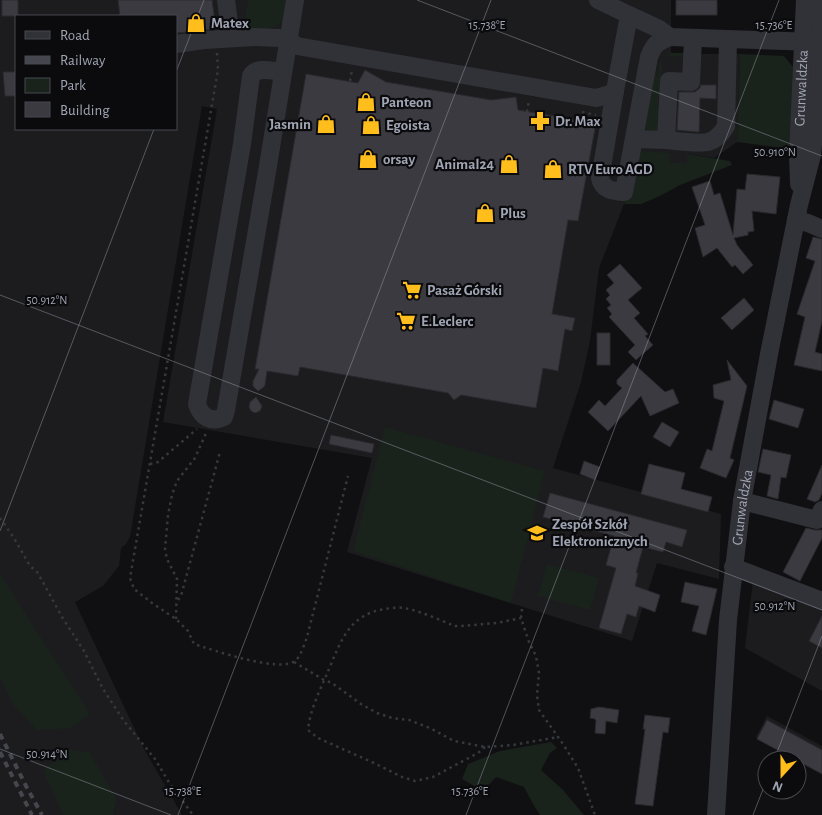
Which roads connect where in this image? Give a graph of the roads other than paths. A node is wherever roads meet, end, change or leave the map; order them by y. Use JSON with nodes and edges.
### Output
{"nodes":[{"id":1,"x":226,"y":0,"type":"edge"},
{"id":2,"x":295,"y":0,"type":"edge"},
{"id":3,"x":598,"y":0,"type":"edge"},
{"id":4,"x":805,"y":0,"type":"edge"},
{"id":5,"x":822,"y":3,"type":"edge"},
{"id":6,"x":629,"y":15,"type":"junction"},
{"id":7,"x":670,"y":37,"type":"junction"},
{"id":8,"x":223,"y":38,"type":"junction"},
{"id":9,"x":694,"y":38,"type":"junction"},
{"id":10,"x":288,"y":40,"type":"junction"},
{"id":11,"x":815,"y":42,"type":"edge"},
{"id":12,"x":178,"y":44,"type":"edge"},
{"id":13,"x":728,"y":44,"type":"junction"},
{"id":14,"x":283,"y":72,"type":"junction"},
{"id":15,"x":614,"y":97,"type":"junction"},
{"id":16,"x":640,"y":108,"type":"junction"},
{"id":17,"x":634,"y":139,"type":"junction"},
{"id":18,"x":666,"y":140,"type":"junction"},
{"id":19,"x":798,"y":212,"type":"junction"},
{"id":20,"x":822,"y":229,"type":"edge"},
{"id":21,"x":742,"y":501,"type":"junction"},
{"id":22,"x":822,"y":510,"type":"edge"},
{"id":23,"x":733,"y":567,"type":"junction"},
{"id":24,"x":822,"y":601,"type":"edge"},
{"id":25,"x":716,"y":815,"type":"edge"}],
"edges":[{"from":1,"to":8,"type":"street"},
{"from":2,"to":10,"type":"street"},
{"from":3,"to":6,"type":"street"},
{"from":4,"to":11,"type":"street","name":"Grunwaldzka"},
{"from":5,"to":11,"type":"street","name":"Grunwaldzka"},
{"from":6,"to":7,"type":"street"},
{"from":6,"to":15,"type":"street"},
{"from":7,"to":9,"type":"street"},
{"from":7,"to":16,"type":"street"},
{"from":8,"to":10,"type":"street"},
{"from":8,"to":12,"type":"street"},
{"from":9,"to":13,"type":"street"},
{"from":9,"to":18,"type":"street"},
{"from":10,"to":14,"type":"street"},
{"from":10,"to":15,"type":"street"},
{"from":11,"to":13,"type":"street"},
{"from":11,"to":19,"type":"street","name":"Grunwaldzka"},
{"from":11,"to":19,"type":"street","name":"Grunwaldzka"},
{"from":13,"to":18,"type":"street"},
{"from":14,"to":14,"type":"street"},
{"from":15,"to":16,"type":"street"},
{"from":15,"to":17,"type":"street"},
{"from":16,"to":17,"type":"street"},
{"from":17,"to":18,"type":"street"},
{"from":19,"to":20,"type":"street"},
{"from":19,"to":21,"type":"street","name":"Grunwaldzka"},
{"from":21,"to":22,"type":"street"},
{"from":21,"to":23,"type":"street","name":"Grunwaldzka"},
{"from":23,"to":24,"type":"street"},
{"from":23,"to":25,"type":"street","name":"Grunwaldzka"}]}
